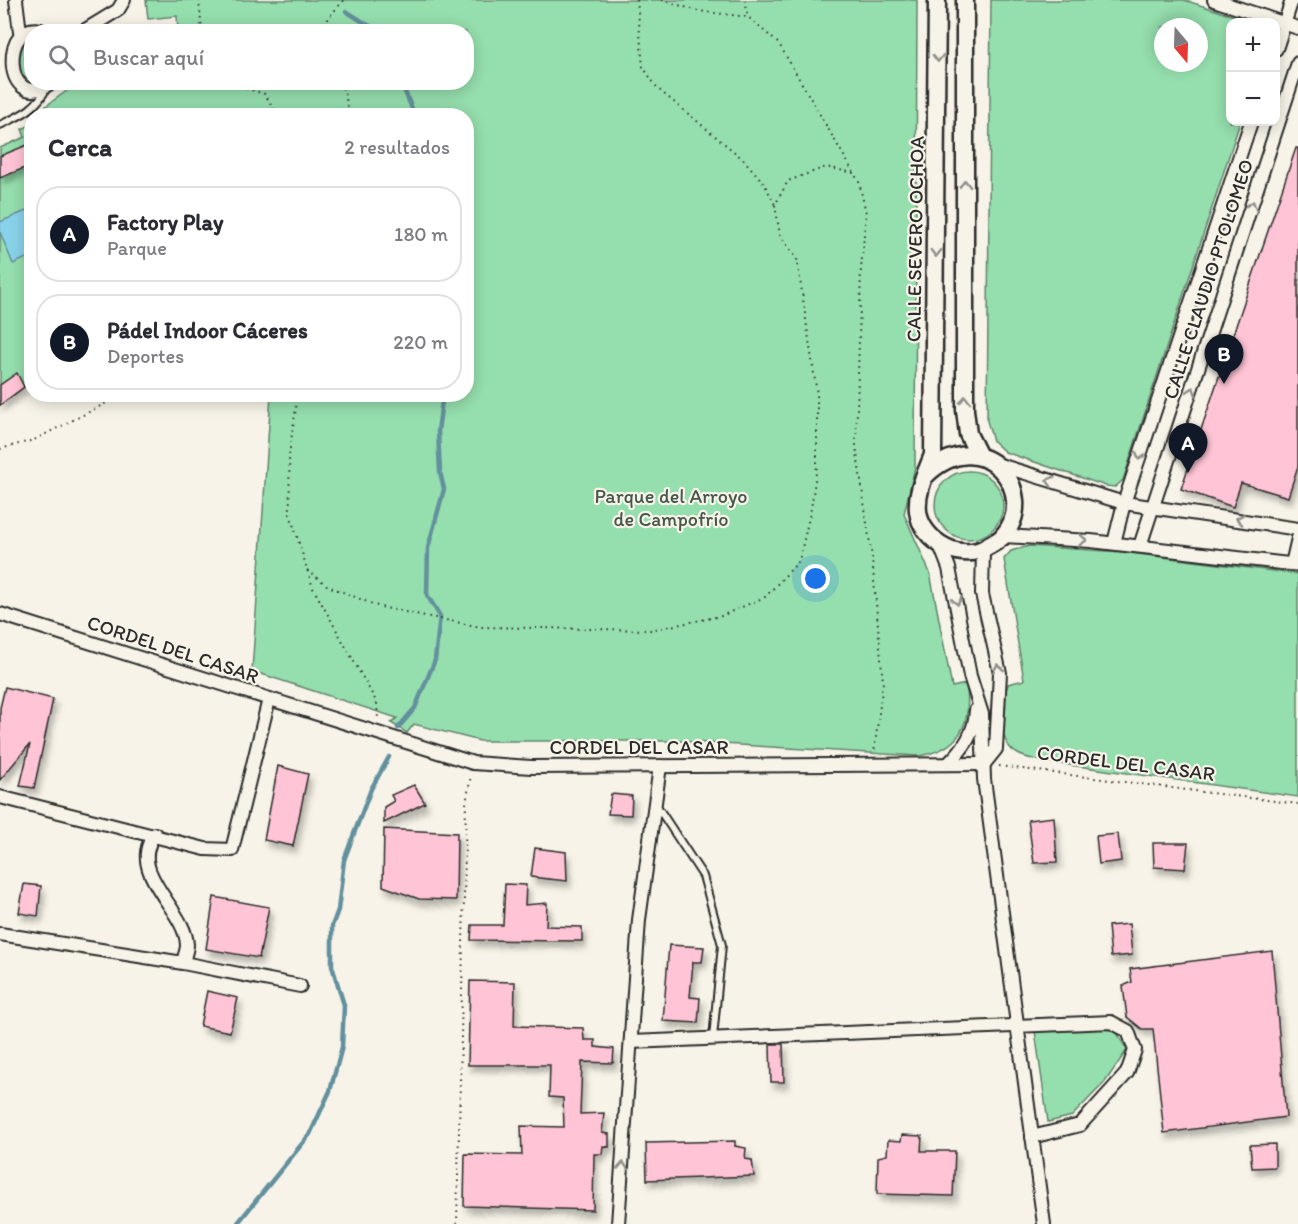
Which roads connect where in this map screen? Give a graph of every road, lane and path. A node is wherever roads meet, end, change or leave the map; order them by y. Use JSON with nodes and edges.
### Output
{"nodes":[{"id":1,"x":15,"y":0,"type":"edge"},
{"id":2,"x":124,"y":0,"type":"edge"},
{"id":3,"x":199,"y":0,"type":"edge"},
{"id":4,"x":344,"y":0,"type":"edge"},
{"id":5,"x":637,"y":0,"type":"edge"},
{"id":6,"x":662,"y":0,"type":"edge"},
{"id":7,"x":745,"y":0,"type":"edge"},
{"id":8,"x":937,"y":0,"type":"edge"},
{"id":9,"x":966,"y":0,"type":"edge"},
{"id":10,"x":1214,"y":0,"type":"edge"},
{"id":11,"x":1292,"y":0,"type":"edge"},
{"id":12,"x":748,"y":17,"type":"junction"},
{"id":13,"x":1284,"y":23,"type":"junction"},
{"id":14,"x":95,"y":24,"type":"edge"},
{"id":15,"x":201,"y":24,"type":"edge"},
{"id":16,"x":328,"y":24,"type":"edge"},
{"id":17,"x":1298,"y":28,"type":"edge"},
{"id":18,"x":24,"y":31,"type":"edge"},
{"id":19,"x":20,"y":32,"type":"junction"},
{"id":20,"x":1280,"y":35,"type":"edge"},
{"id":21,"x":1298,"y":63,"type":"edge"},
{"id":22,"x":2,"y":65,"type":"edge"},
{"id":23,"x":24,"y":87,"type":"edge"},
{"id":24,"x":47,"y":90,"type":"edge"},
{"id":25,"x":251,"y":90,"type":"edge"},
{"id":26,"x":343,"y":90,"type":"edge"},
{"id":27,"x":31,"y":108,"type":"edge"},
{"id":28,"x":273,"y":108,"type":"edge"},
{"id":29,"x":349,"y":108,"type":"edge"},
{"id":30,"x":24,"y":112,"type":"edge"},
{"id":31,"x":0,"y":125,"type":"edge"},
{"id":32,"x":1250,"y":126,"type":"edge"},
{"id":33,"x":854,"y":173,"type":"junction"},
{"id":34,"x":775,"y":205,"type":"junction"},
{"id":35,"x":108,"y":402,"type":"edge"},
{"id":36,"x":297,"y":402,"type":"edge"},
{"id":37,"x":0,"y":449,"type":"edge"},
{"id":38,"x":979,"y":456,"type":"junction"},
{"id":39,"x":996,"y":464,"type":"junction"},
{"id":40,"x":925,"y":476,"type":"junction"},
{"id":41,"x":1124,"y":503,"type":"junction"},
{"id":42,"x":1154,"y":507,"type":"junction"},
{"id":43,"x":1298,"y":529,"type":"edge"},
{"id":44,"x":1003,"y":536,"type":"junction"},
{"id":45,"x":1298,"y":538,"type":"edge"},
{"id":46,"x":1114,"y":543,"type":"junction"},
{"id":47,"x":940,"y":545,"type":"junction"},
{"id":48,"x":1140,"y":546,"type":"junction"},
{"id":49,"x":983,"y":550,"type":"junction"},
{"id":50,"x":1295,"y":564,"type":"edge"},
{"id":51,"x":307,"y":570,"type":"junction"},
{"id":52,"x":0,"y":614,"type":"edge"},
{"id":53,"x":999,"y":690,"type":"junction"},
{"id":54,"x":976,"y":694,"type":"junction"},
{"id":55,"x":269,"y":699,"type":"junction"},
{"id":56,"x":380,"y":734,"type":"junction"},
{"id":57,"x":473,"y":763,"type":"junction"},
{"id":58,"x":948,"y":764,"type":"junction"},
{"id":59,"x":984,"y":764,"type":"junction"},
{"id":60,"x":873,"y":765,"type":"junction"},
{"id":61,"x":660,"y":766,"type":"junction"},
{"id":62,"x":0,"y":797,"type":"edge"},
{"id":63,"x":655,"y":804,"type":"junction"},
{"id":64,"x":1298,"y":804,"type":"edge"},
{"id":65,"x":155,"y":834,"type":"junction"},
{"id":66,"x":0,"y":934,"type":"edge"},
{"id":67,"x":183,"y":963,"type":"junction"},
{"id":68,"x":300,"y":986,"type":"dead end"},
{"id":69,"x":1017,"y":1025,"type":"junction"},
{"id":70,"x":714,"y":1038,"type":"junction"},
{"id":71,"x":631,"y":1042,"type":"junction"},
{"id":72,"x":1032,"y":1137,"type":"junction"},
{"id":73,"x":457,"y":1224,"type":"edge"},
{"id":74,"x":618,"y":1224,"type":"edge"},
{"id":75,"x":1044,"y":1224,"type":"edge"}],
"edges":[{"from":1,"to":19,"type":"street"},
{"from":2,"to":14,"type":"street"},
{"from":3,"to":15,"type":"path"},
{"from":4,"to":16,"type":"path"},
{"from":5,"to":34,"type":"path"},
{"from":6,"to":12,"type":"path"},
{"from":7,"to":12,"type":"path"},
{"from":8,"to":40,"type":"main road","name":"CALLE SEVERO OCHOA","one_way":true},
{"from":38,"to":9,"type":"main road","one_way":true},
{"from":10,"to":13,"type":"street"},
{"from":11,"to":13,"type":"street"},
{"from":12,"to":33,"type":"path"},
{"from":13,"to":17,"type":"street"},
{"from":13,"to":20,"type":"street"},
{"from":18,"to":19,"type":"street"},
{"from":19,"to":22,"type":"street"},
{"from":42,"to":21,"type":"street","name":"CALLE CLAUDIO PTOLOMEO","one_way":true},
{"from":22,"to":23,"type":"street"},
{"from":24,"to":27,"type":"lane"},
{"from":25,"to":28,"type":"path"},
{"from":26,"to":29,"type":"path"},
{"from":30,"to":31,"type":"lane"},
{"from":32,"to":41,"type":"street","name":"CALLE CLAUDIO PTOLOMEO","one_way":true},
{"from":33,"to":34,"type":"path"},
{"from":33,"to":60,"type":"path"},
{"from":34,"to":51,"type":"path"},
{"from":35,"to":37,"type":"path"},
{"from":36,"to":51,"type":"path"},
{"from":38,"to":39,"type":"main road"},
{"from":38,"to":40,"type":"main road"},
{"from":41,"to":39,"type":"street","one_way":true},
{"from":39,"to":44,"type":"main road"},
{"from":40,"to":47,"type":"main road"},
{"from":41,"to":42,"type":"street"},
{"from":41,"to":46,"type":"street","name":"CALLE CLAUDIO PTOLOMEO"},
{"from":43,"to":42,"type":"street","one_way":true},
{"from":42,"to":48,"type":"street","name":"CALLE CLAUDIO PTOLOMEO"},
{"from":44,"to":46,"type":"street","one_way":true},
{"from":44,"to":49,"type":"main road"},
{"from":45,"to":50,"type":"street"},
{"from":46,"to":48,"type":"street"},
{"from":47,"to":49,"type":"main road"},
{"from":47,"to":54,"type":"street","one_way":true},
{"from":48,"to":50,"type":"street"},
{"from":53,"to":49,"type":"street","one_way":true},
{"from":51,"to":56,"type":"path"},
{"from":52,"to":55,"type":"street","name":"CORDEL DEL CASAR"},
{"from":53,"to":54,"type":"street"},
{"from":53,"to":59,"type":"street"},
{"from":54,"to":58,"type":"street"},
{"from":54,"to":59,"type":"street"},
{"from":55,"to":56,"type":"street","name":"CORDEL DEL CASAR"},
{"from":55,"to":65,"type":"street"},
{"from":56,"to":57,"type":"street","name":"CORDEL DEL CASAR"},
{"from":57,"to":61,"type":"street","name":"CORDEL DEL CASAR"},
{"from":57,"to":73,"type":"path"},
{"from":58,"to":59,"type":"street","name":"CORDEL DEL CASAR"},
{"from":58,"to":60,"type":"street","name":"CORDEL DEL CASAR"},
{"from":59,"to":64,"type":"path","name":"CORDEL DEL CASAR"},
{"from":59,"to":69,"type":"street"},
{"from":60,"to":61,"type":"street","name":"CORDEL DEL CASAR"},
{"from":61,"to":63,"type":"street"},
{"from":62,"to":65,"type":"street"},
{"from":63,"to":70,"type":"lane"},
{"from":63,"to":71,"type":"street"},
{"from":65,"to":67,"type":"street"},
{"from":66,"to":67,"type":"street"},
{"from":67,"to":68,"type":"street"},
{"from":69,"to":70,"type":"street"},
{"from":69,"to":72,"type":"street"},
{"from":69,"to":72,"type":"street"},
{"from":70,"to":71,"type":"street"},
{"from":74,"to":71,"type":"street","one_way":true},
{"from":72,"to":75,"type":"street"}]}
